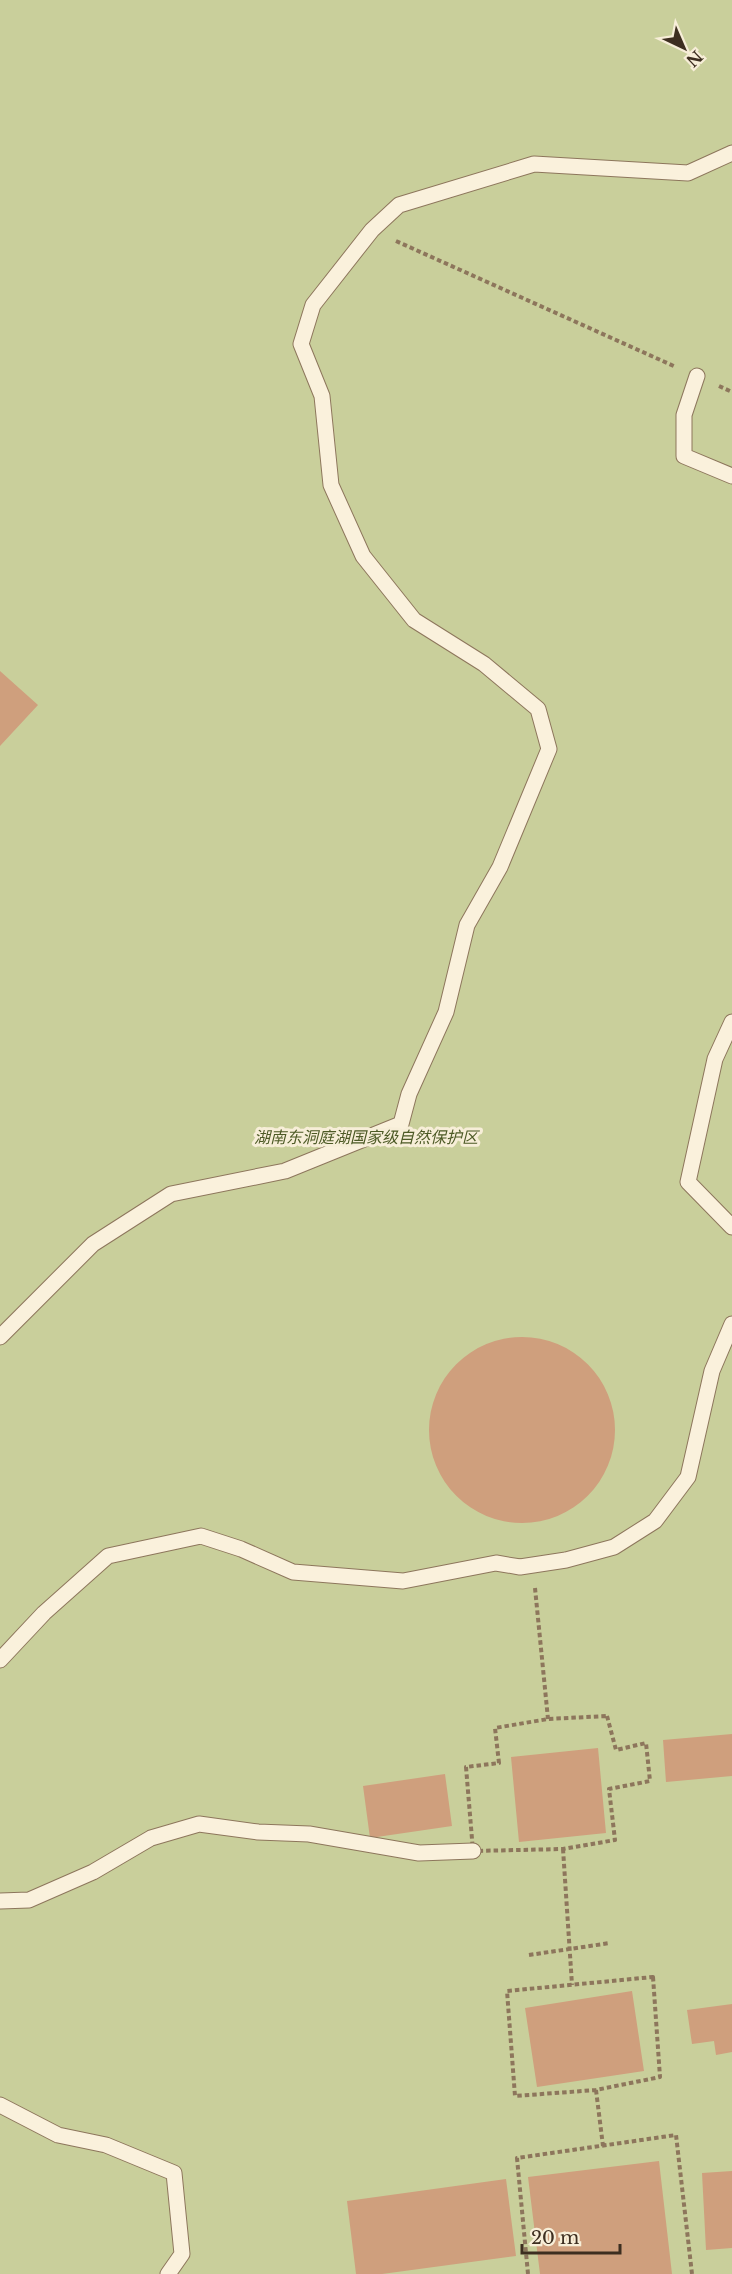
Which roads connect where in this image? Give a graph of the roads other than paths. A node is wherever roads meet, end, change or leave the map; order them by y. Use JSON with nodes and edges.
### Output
{"nodes":[{"id":1,"x":732,"y":153,"type":"edge"},
{"id":2,"x":697,"y":376,"type":"road end"},
{"id":3,"x":732,"y":476,"type":"edge"},
{"id":4,"x":732,"y":1022,"type":"edge"},
{"id":5,"x":732,"y":1227,"type":"edge"},
{"id":6,"x":732,"y":1324,"type":"edge"},
{"id":7,"x":0,"y":1337,"type":"edge"},
{"id":8,"x":0,"y":1660,"type":"edge"},
{"id":9,"x":473,"y":1851,"type":"road end"},
{"id":10,"x":0,"y":1901,"type":"edge"},
{"id":11,"x":0,"y":2105,"type":"edge"},
{"id":12,"x":168,"y":2274,"type":"edge"}],
"edges":[{"from":1,"to":7,"type":"lane"},
{"from":2,"to":3,"type":"lane"},
{"from":4,"to":5,"type":"lane"},
{"from":6,"to":8,"type":"lane"},
{"from":9,"to":10,"type":"lane"},
{"from":11,"to":12,"type":"lane"}]}
